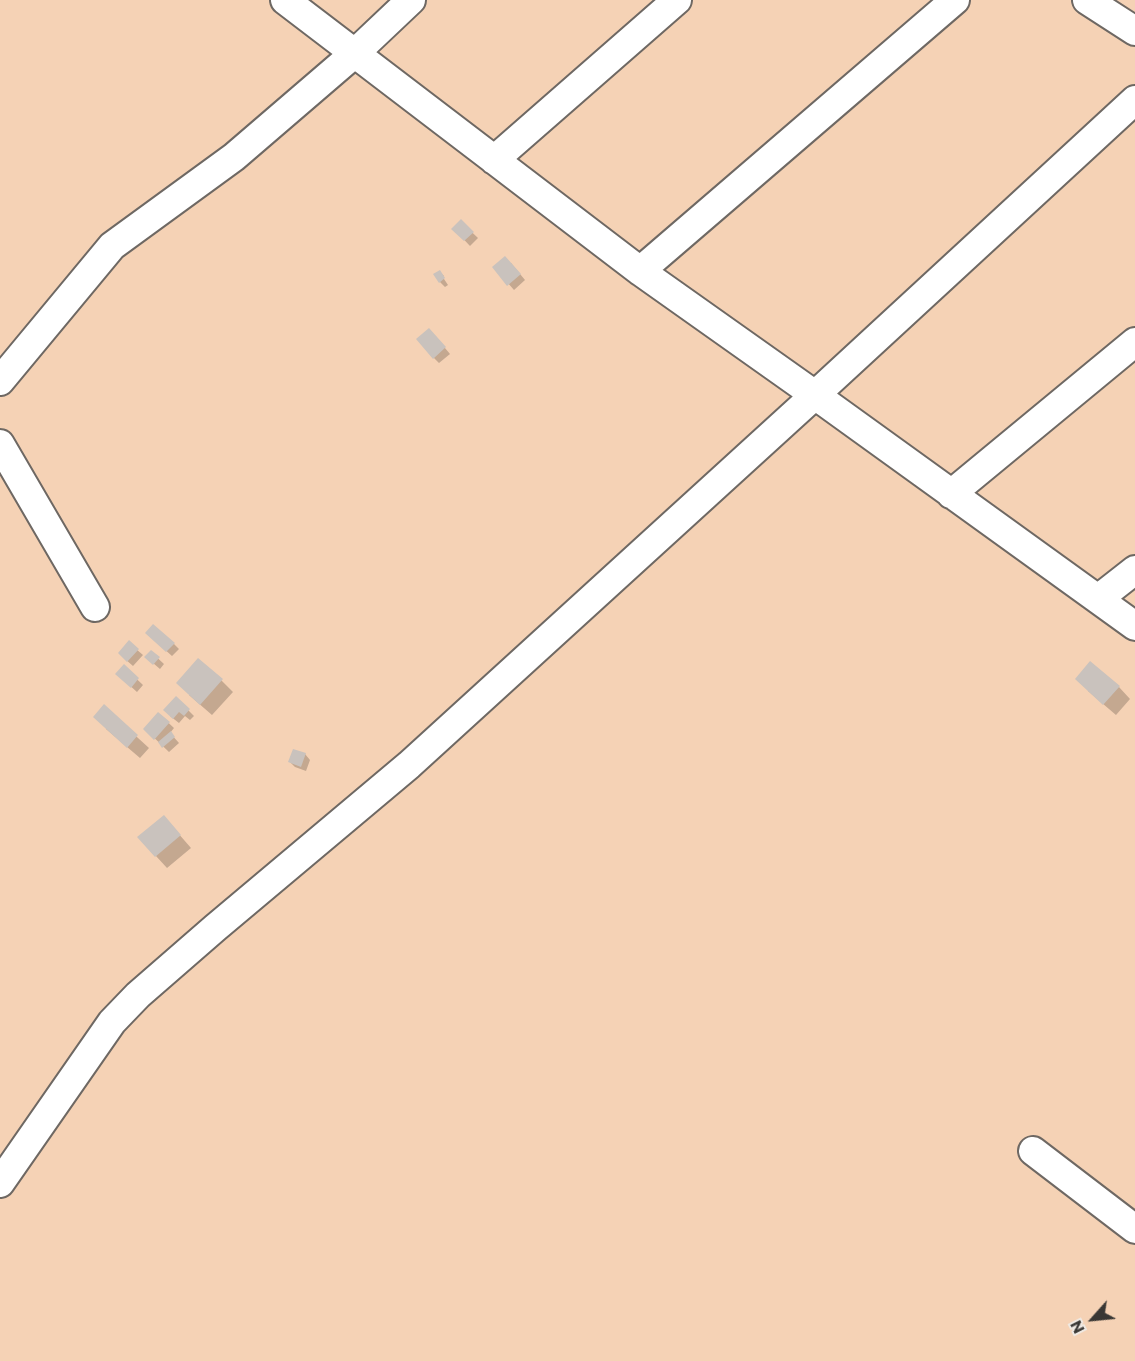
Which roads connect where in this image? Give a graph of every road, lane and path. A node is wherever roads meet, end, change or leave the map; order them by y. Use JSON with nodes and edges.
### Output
{"nodes":[{"id":1,"x":285,"y":0,"type":"edge"},
{"id":2,"x":411,"y":0,"type":"edge"},
{"id":3,"x":677,"y":0,"type":"edge"},
{"id":4,"x":955,"y":0,"type":"edge"},
{"id":5,"x":1087,"y":0,"type":"edge"},
{"id":6,"x":1135,"y":31,"type":"edge"},
{"id":7,"x":355,"y":53,"type":"junction"},
{"id":8,"x":1135,"y":100,"type":"edge"},
{"id":9,"x":494,"y":160,"type":"junction"},
{"id":10,"x":640,"y":272,"type":"junction"},
{"id":11,"x":1135,"y":342,"type":"edge"},
{"id":12,"x":0,"y":381,"type":"edge"},
{"id":13,"x":815,"y":395,"type":"junction"},
{"id":14,"x":0,"y":444,"type":"edge"},
{"id":15,"x":951,"y":494,"type":"junction"},
{"id":16,"x":1135,"y":570,"type":"edge"},
{"id":17,"x":1098,"y":599,"type":"junction"},
{"id":18,"x":95,"y":607,"type":"dead end"},
{"id":19,"x":1135,"y":626,"type":"edge"},
{"id":20,"x":1033,"y":1151,"type":"dead end"},
{"id":21,"x":0,"y":1183,"type":"edge"},
{"id":22,"x":1135,"y":1229,"type":"edge"}],
"edges":[{"from":1,"to":7,"type":"street"},
{"from":2,"to":7,"type":"street"},
{"from":3,"to":9,"type":"street"},
{"from":4,"to":10,"type":"street"},
{"from":5,"to":6,"type":"street"},
{"from":7,"to":9,"type":"street"},
{"from":7,"to":12,"type":"street"},
{"from":8,"to":13,"type":"street"},
{"from":9,"to":10,"type":"street"},
{"from":10,"to":13,"type":"street"},
{"from":11,"to":15,"type":"street"},
{"from":13,"to":15,"type":"street"},
{"from":13,"to":21,"type":"street"},
{"from":14,"to":18,"type":"street"},
{"from":15,"to":17,"type":"street"},
{"from":16,"to":17,"type":"street"},
{"from":17,"to":19,"type":"street"},
{"from":20,"to":22,"type":"street"}]}
